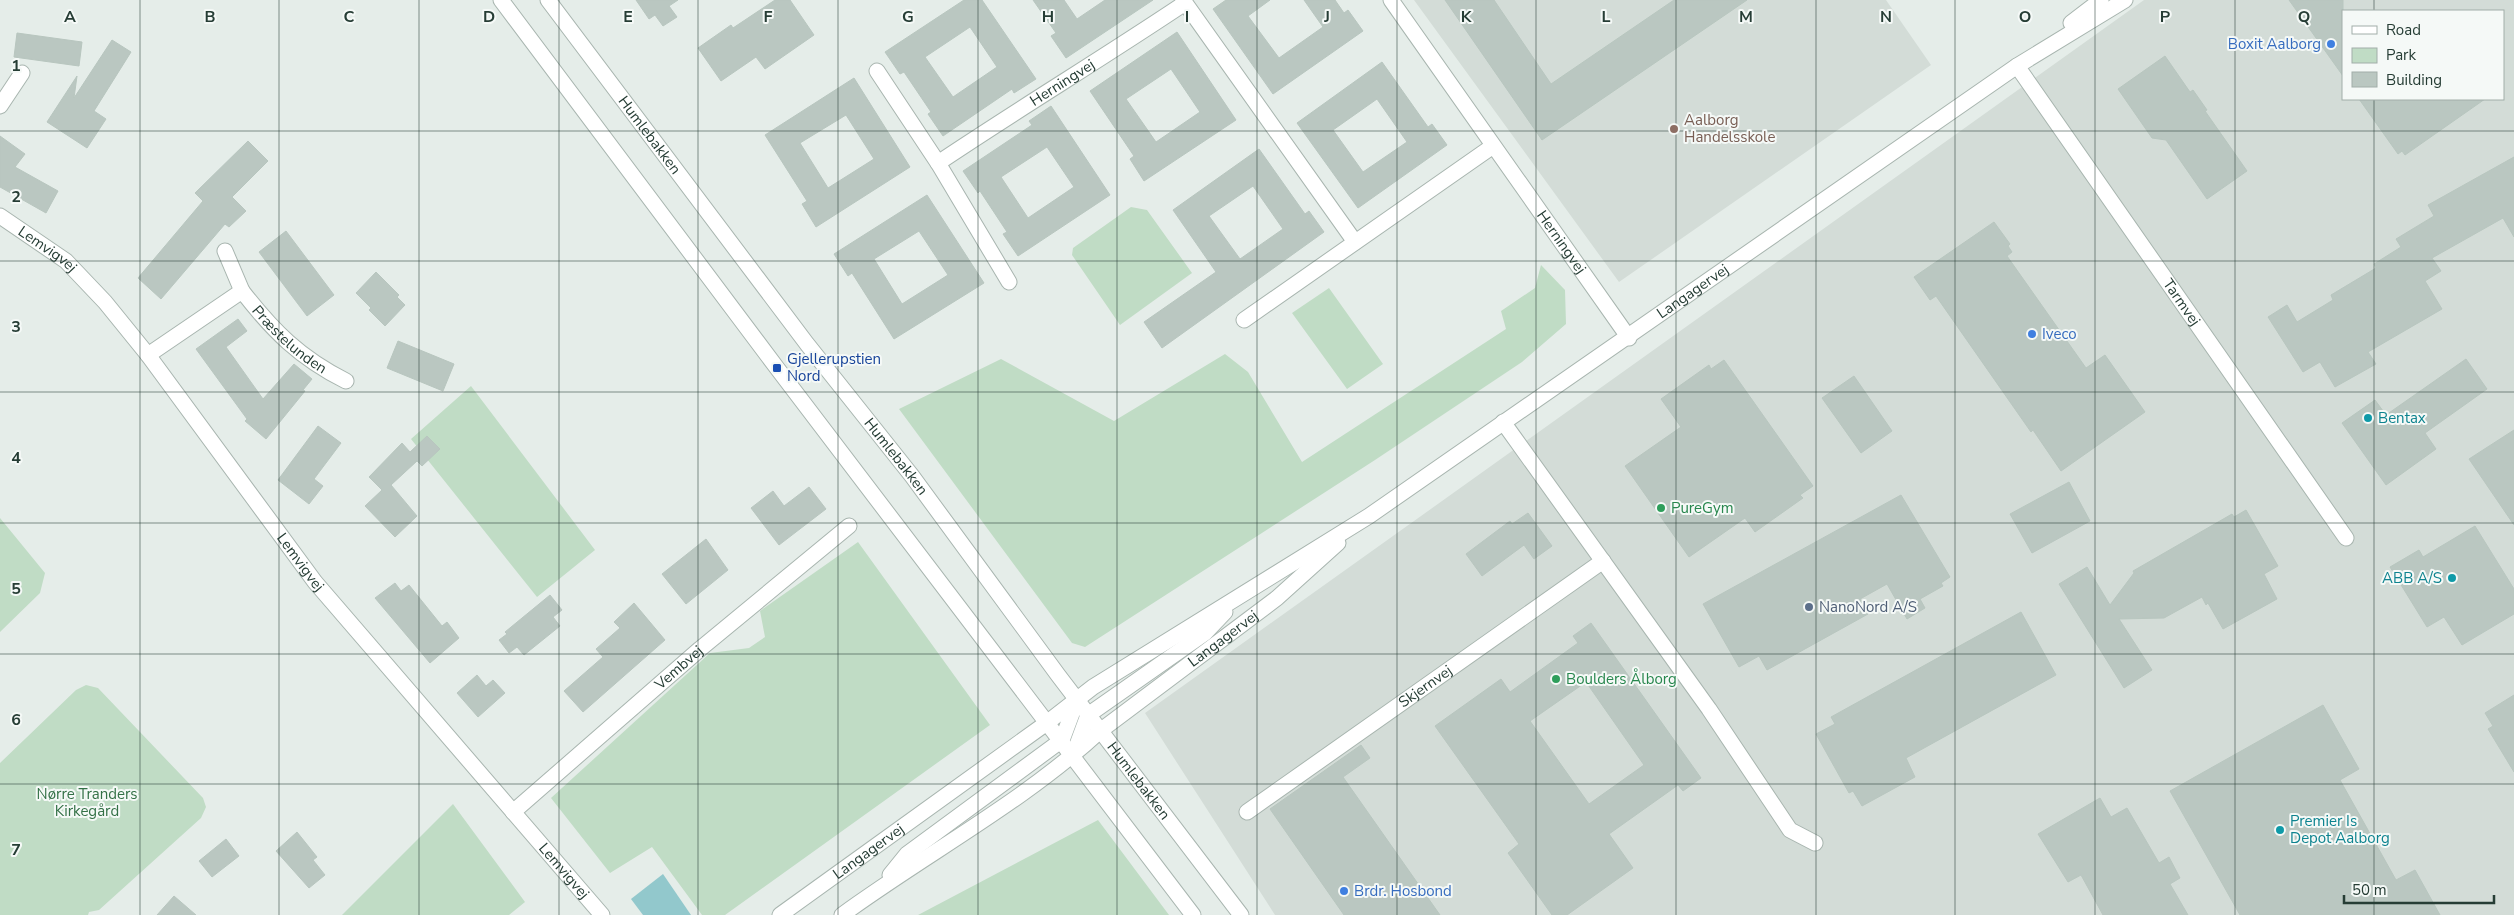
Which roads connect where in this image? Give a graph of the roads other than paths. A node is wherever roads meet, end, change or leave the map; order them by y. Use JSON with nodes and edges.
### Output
{"nodes":[{"id":1,"x":501,"y":0,"type":"edge"},
{"id":2,"x":548,"y":0,"type":"edge"},
{"id":3,"x":1391,"y":0,"type":"edge"},
{"id":4,"x":2101,"y":0,"type":"edge"},
{"id":5,"x":2125,"y":0,"type":"edge"},
{"id":6,"x":1184,"y":2,"type":"edge"},
{"id":7,"x":2017,"y":66,"type":"junction"},
{"id":8,"x":877,"y":71,"type":"dead end"},
{"id":9,"x":22,"y":73,"type":"dead end"},
{"id":10,"x":0,"y":106,"type":"edge"},
{"id":11,"x":1493,"y":146,"type":"junction"},
{"id":12,"x":938,"y":163,"type":"junction"},
{"id":13,"x":0,"y":216,"type":"edge"},
{"id":14,"x":1354,"y":242,"type":"junction"},
{"id":15,"x":225,"y":251,"type":"dead end"},
{"id":16,"x":1009,"y":282,"type":"dead end"},
{"id":17,"x":242,"y":291,"type":"junction"},
{"id":18,"x":1244,"y":320,"type":"dead end"},
{"id":19,"x":1629,"y":338,"type":"junction"},
{"id":20,"x":148,"y":356,"type":"junction"},
{"id":21,"x":346,"y":381,"type":"dead end"},
{"id":22,"x":1503,"y":422,"type":"junction"},
{"id":23,"x":1369,"y":516,"type":"junction"},
{"id":24,"x":849,"y":526,"type":"dead end"},
{"id":25,"x":2346,"y":538,"type":"dead end"},
{"id":26,"x":1604,"y":561,"type":"junction"},
{"id":27,"x":1240,"y":596,"type":"junction"},
{"id":28,"x":1077,"y":700,"type":"junction"},
{"id":29,"x":1088,"y":715,"type":"junction"},
{"id":30,"x":1048,"y":722,"type":"junction"},
{"id":31,"x":1100,"y":731,"type":"junction"},
{"id":32,"x":1062,"y":740,"type":"junction"},
{"id":33,"x":1073,"y":756,"type":"junction"},
{"id":34,"x":513,"y":812,"type":"junction"},
{"id":35,"x":1247,"y":812,"type":"dead end"},
{"id":36,"x":1815,"y":843,"type":"dead end"},
{"id":37,"x":879,"y":888,"type":"junction"},
{"id":38,"x":602,"y":915,"type":"edge"},
{"id":39,"x":780,"y":915,"type":"edge"},
{"id":40,"x":842,"y":915,"type":"edge"},
{"id":41,"x":1193,"y":915,"type":"edge"},
{"id":42,"x":1241,"y":915,"type":"edge"}],
"edges":[{"from":1,"to":30,"type":"street"},
{"from":2,"to":28,"type":"street","name":"Humlebakken"},
{"from":3,"to":11,"type":"street","name":"Herningvej"},
{"from":4,"to":7,"type":"street","name":"Langagervej"},
{"from":5,"to":7,"type":"street","name":"Langagervej"},
{"from":6,"to":12,"type":"street","name":"Herningvej"},
{"from":6,"to":14,"type":"street","name":"Herningvej"},
{"from":7,"to":19,"type":"street","name":"Langagervej"},
{"from":7,"to":25,"type":"street","name":"Tarmvej"},
{"from":8,"to":12,"type":"street"},
{"from":9,"to":10,"type":"street"},
{"from":11,"to":14,"type":"street"},
{"from":11,"to":19,"type":"street","name":"Herningvej"},
{"from":12,"to":16,"type":"street"},
{"from":13,"to":20,"type":"street","name":"Lemvigvej"},
{"from":14,"to":18,"type":"street"},
{"from":15,"to":17,"type":"street","name":"Præstelunden"},
{"from":17,"to":20,"type":"street","name":"Præstelunden"},
{"from":17,"to":21,"type":"street","name":"Præstelunden"},
{"from":19,"to":22,"type":"street","name":"Langagervej"},
{"from":20,"to":34,"type":"street","name":"Lemvigvej"},
{"from":22,"to":23,"type":"street","name":"Langagervej"},
{"from":22,"to":26,"type":"street"},
{"from":23,"to":27,"type":"street","name":"Langagervej"},
{"from":23,"to":31,"type":"street","name":"Langagervej"},
{"from":24,"to":34,"type":"street","name":"Vembvej"},
{"from":26,"to":35,"type":"street","name":"Skjernvej"},
{"from":26,"to":36,"type":"street"},
{"from":27,"to":28,"type":"street","name":"Langagervej"},
{"from":27,"to":29,"type":"street","name":"Langagervej"},
{"from":28,"to":29,"type":"street","name":"Humlebakken"},
{"from":28,"to":30,"type":"street","name":"Langagervej"},
{"from":28,"to":32,"type":"street"},
{"from":29,"to":31,"type":"street","name":"Humlebakken"},
{"from":29,"to":33,"type":"street"},
{"from":30,"to":32,"type":"street"},
{"from":30,"to":39,"type":"street","name":"Langagervej"},
{"from":31,"to":33,"type":"street","name":"Langagervej"},
{"from":31,"to":42,"type":"street","name":"Humlebakken"},
{"from":32,"to":33,"type":"street"},
{"from":32,"to":37,"type":"street","name":"Langagervej"},
{"from":33,"to":37,"type":"street","name":"Langagervej"},
{"from":33,"to":41,"type":"street"},
{"from":34,"to":38,"type":"street","name":"Lemvigvej"},
{"from":37,"to":40,"type":"street","name":"Langagervej"}]}
